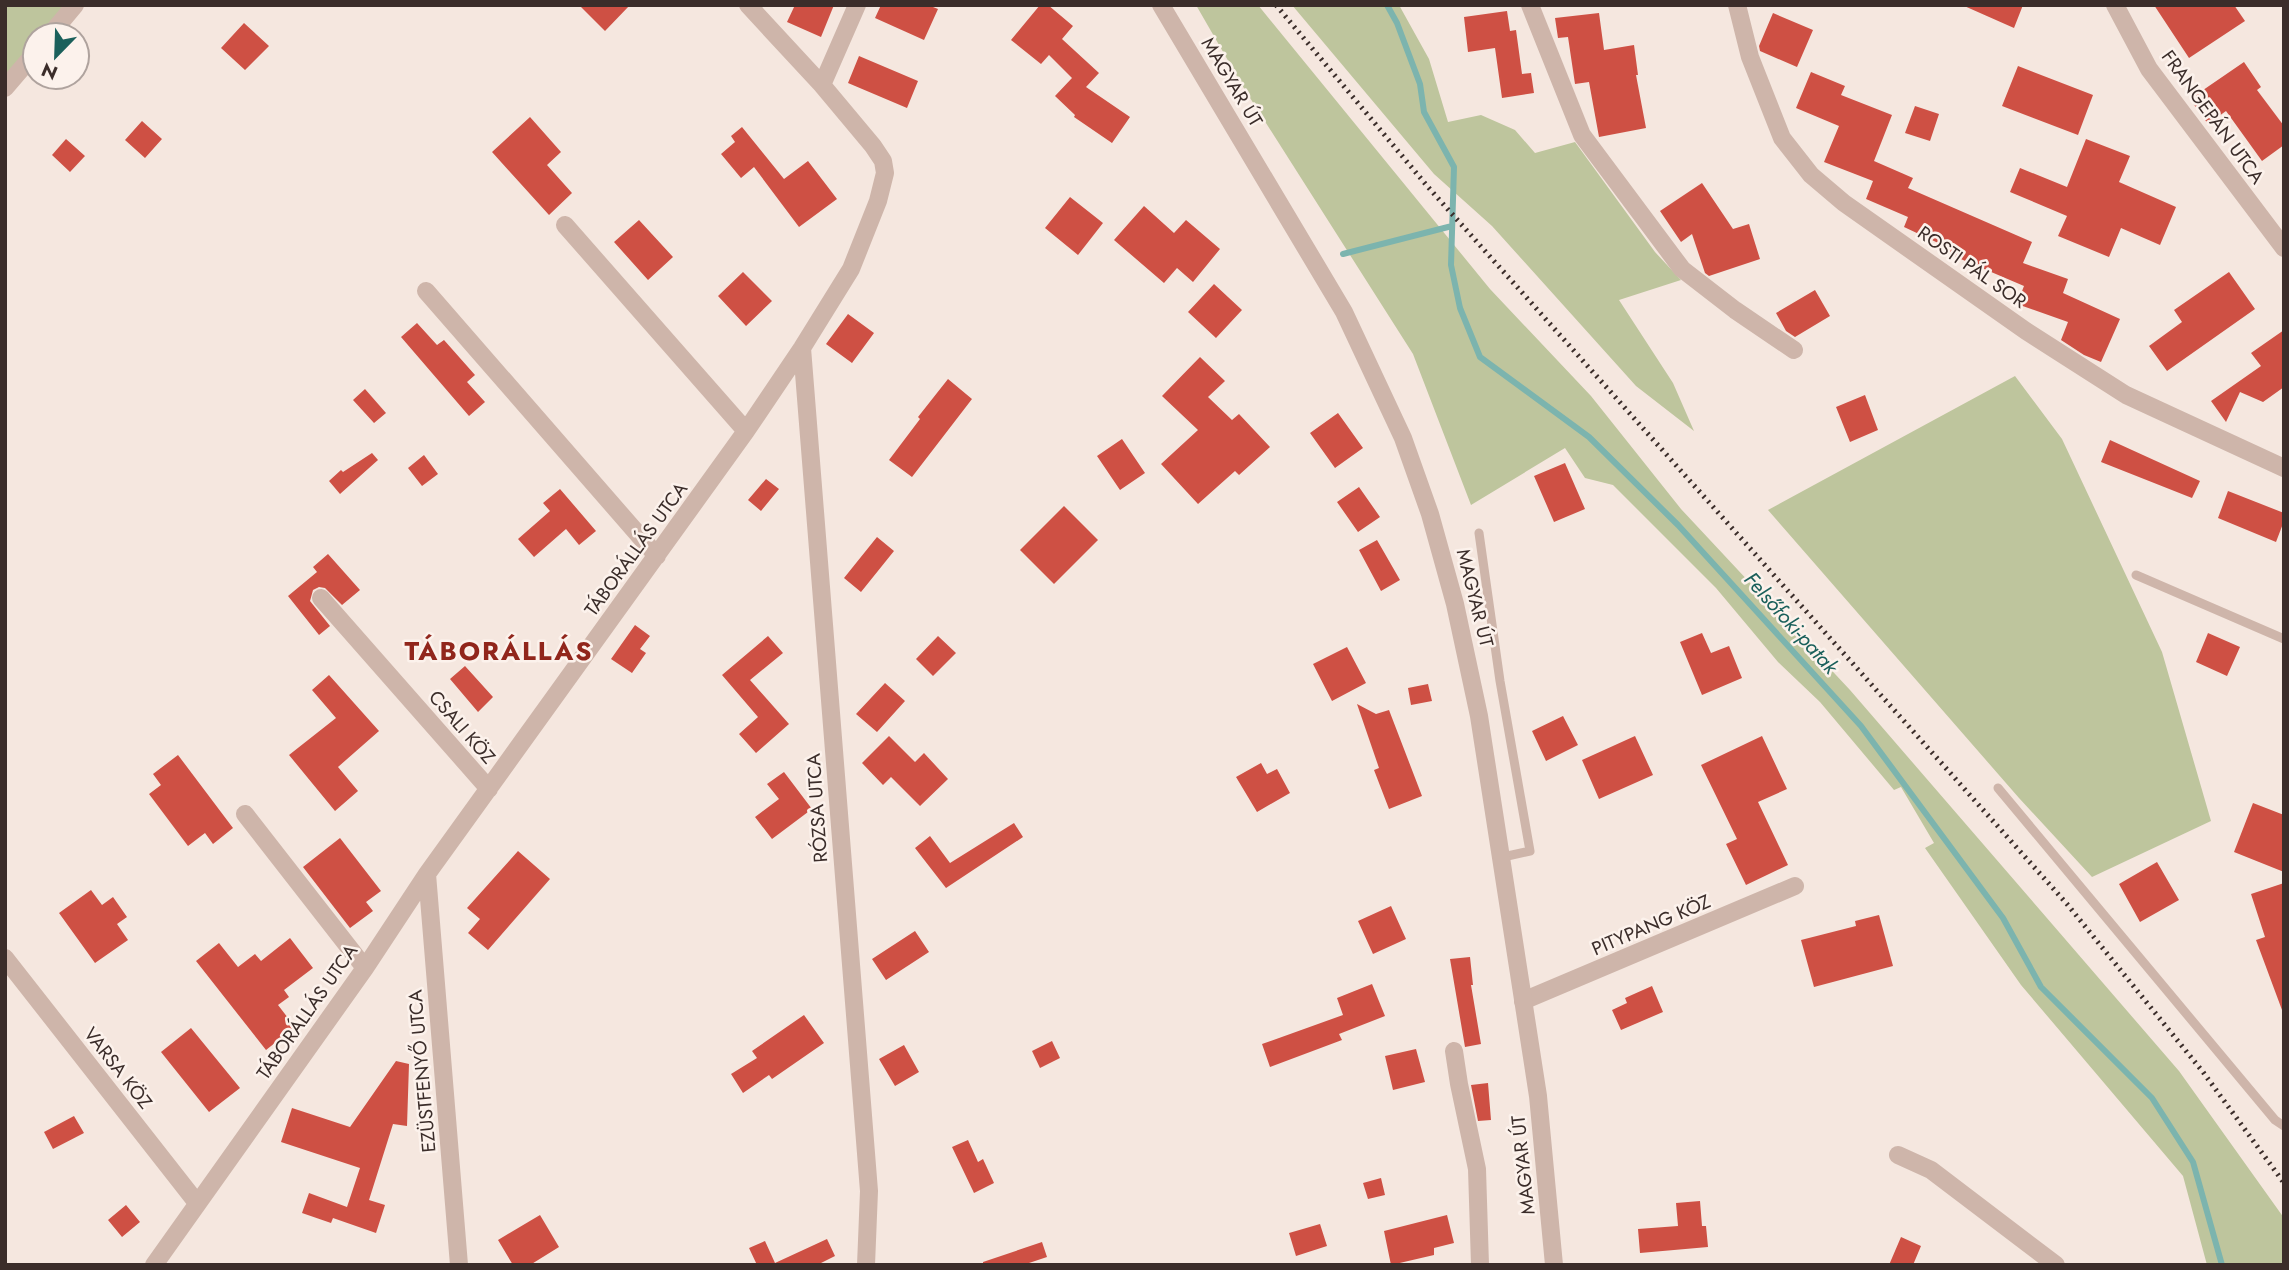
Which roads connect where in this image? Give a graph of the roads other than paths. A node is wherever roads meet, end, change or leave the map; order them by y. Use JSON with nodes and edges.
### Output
{"nodes":[{"id":1,"x":75,"y":5,"type":"edge"},
{"id":2,"x":748,"y":5,"type":"edge"},
{"id":3,"x":858,"y":5,"type":"edge"},
{"id":4,"x":1161,"y":5,"type":"edge"},
{"id":5,"x":1530,"y":5,"type":"edge"},
{"id":6,"x":1737,"y":5,"type":"edge"},
{"id":7,"x":2115,"y":5,"type":"edge"},
{"id":8,"x":62,"y":21,"type":"edge"},
{"id":9,"x":21,"y":69,"type":"edge"},
{"id":10,"x":822,"y":85,"type":"junction"},
{"id":11,"x":5,"y":88,"type":"edge"},
{"id":12,"x":565,"y":225,"type":"dead end"},
{"id":13,"x":2284,"y":248,"type":"edge"},
{"id":14,"x":426,"y":291,"type":"dead end"},
{"id":15,"x":802,"y":348,"type":"junction"},
{"id":16,"x":1794,"y":350,"type":"dead end"},
{"id":17,"x":746,"y":431,"type":"junction"},
{"id":18,"x":2284,"y":468,"type":"edge"},
{"id":19,"x":1479,"y":533,"type":"dead end"},
{"id":20,"x":657,"y":556,"type":"junction"},
{"id":21,"x":2136,"y":575,"type":"dead end"},
{"id":22,"x":321,"y":598,"type":"dead end"},
{"id":23,"x":2284,"y":639,"type":"edge"},
{"id":24,"x":1998,"y":788,"type":"dead end"},
{"id":25,"x":489,"y":789,"type":"junction"},
{"id":26,"x":245,"y":814,"type":"dead end"},
{"id":27,"x":1503,"y":857,"type":"junction"},
{"id":28,"x":427,"y":874,"type":"junction"},
{"id":29,"x":1795,"y":886,"type":"dead end"},
{"id":30,"x":5,"y":958,"type":"edge"},
{"id":31,"x":365,"y":968,"type":"junction"},
{"id":32,"x":1523,"y":1001,"type":"junction"},
{"id":33,"x":1454,"y":1051,"type":"dead end"},
{"id":34,"x":2284,"y":1126,"type":"edge"},
{"id":35,"x":1898,"y":1156,"type":"dead end"},
{"id":36,"x":197,"y":1203,"type":"junction"},
{"id":37,"x":154,"y":1265,"type":"edge"},
{"id":38,"x":459,"y":1265,"type":"edge"},
{"id":39,"x":866,"y":1265,"type":"edge"},
{"id":40,"x":1480,"y":1265,"type":"edge"},
{"id":41,"x":1554,"y":1265,"type":"edge"},
{"id":42,"x":2056,"y":1265,"type":"edge"}],
"edges":[{"from":1,"to":8,"type":"street"},
{"from":2,"to":10,"type":"street","name":"TÁBORÁLLÁS UTCA"},
{"from":3,"to":10,"type":"street"},
{"from":4,"to":27,"type":"street","name":"MAGYAR ÚT"},
{"from":5,"to":16,"type":"street"},
{"from":6,"to":18,"type":"street","name":"ROSTI PÁL SOR"},
{"from":7,"to":13,"type":"street","name":"FRANGEPÁN UTCA"},
{"from":9,"to":11,"type":"street"},
{"from":10,"to":15,"type":"street","name":"TÁBORÁLLÁS UTCA"},
{"from":12,"to":17,"type":"street"},
{"from":14,"to":20,"type":"street"},
{"from":15,"to":17,"type":"street","name":"TÁBORÁLLÁS UTCA"},
{"from":15,"to":39,"type":"street","name":"RÓZSA UTCA"},
{"from":17,"to":20,"type":"street","name":"TÁBORÁLLÁS UTCA"},
{"from":19,"to":27,"type":"lane"},
{"from":20,"to":25,"type":"street","name":"TÁBORÁLLÁS UTCA"},
{"from":21,"to":23,"type":"lane"},
{"from":22,"to":25,"type":"street","name":"CSALI KÖZ"},
{"from":24,"to":34,"type":"lane"},
{"from":25,"to":28,"type":"street","name":"TÁBORÁLLÁS UTCA"},
{"from":26,"to":31,"type":"street"},
{"from":27,"to":32,"type":"street","name":"MAGYAR ÚT"},
{"from":28,"to":31,"type":"street","name":"TÁBORÁLLÁS UTCA"},
{"from":28,"to":38,"type":"street","name":"EZÜSTFENYŐ UTCA"},
{"from":29,"to":32,"type":"street","name":"PITYPANG KÖZ"},
{"from":30,"to":36,"type":"street","name":"VARSA KÖZ"},
{"from":31,"to":36,"type":"street","name":"TÁBORÁLLÁS UTCA"},
{"from":32,"to":41,"type":"street","name":"MAGYAR ÚT"},
{"from":33,"to":40,"type":"street"},
{"from":35,"to":42,"type":"street"},
{"from":36,"to":37,"type":"street","name":"TÁBORÁLLÁS UTCA"}]}
